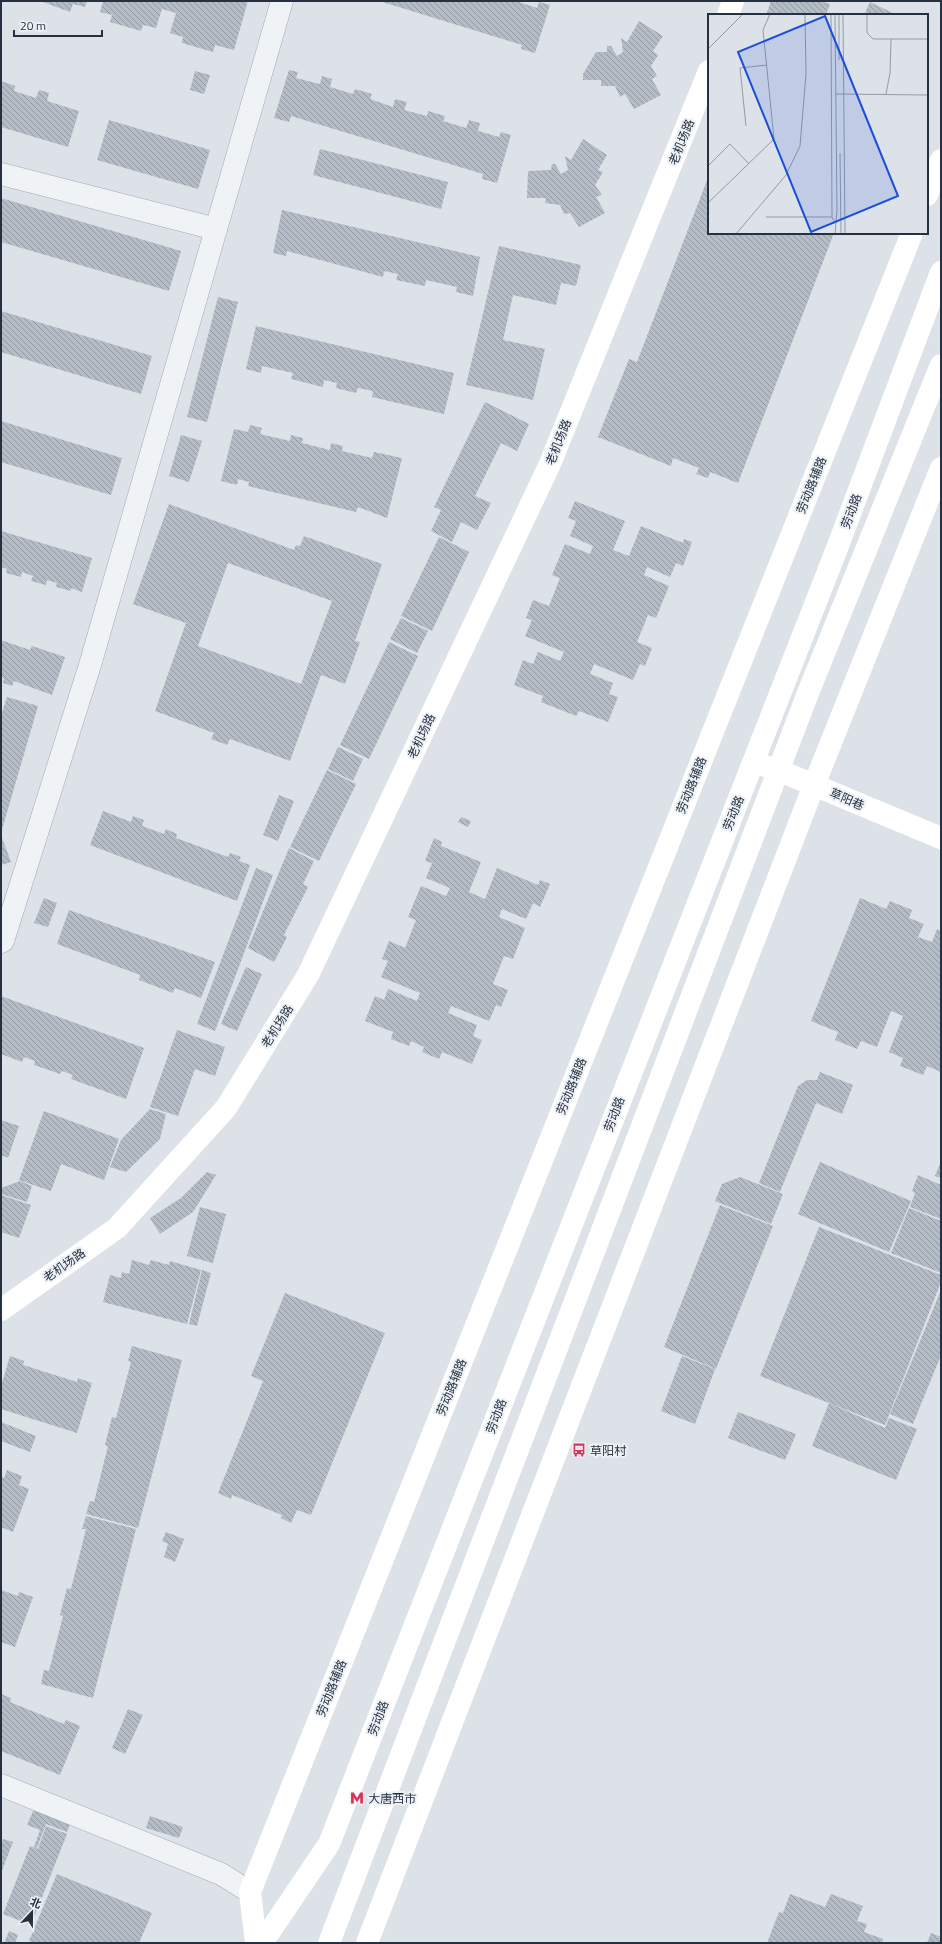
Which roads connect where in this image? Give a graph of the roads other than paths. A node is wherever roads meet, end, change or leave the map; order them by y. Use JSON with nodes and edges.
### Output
{"nodes":[{"id":1,"x":282,"y":1,"type":"edge"},
{"id":2,"x":733,"y":1,"type":"edge"},
{"id":3,"x":728,"y":14,"type":"edge"},
{"id":4,"x":708,"y":73,"type":"edge"},
{"id":5,"x":941,"y":160,"type":"edge"},
{"id":6,"x":1,"y":174,"type":"edge"},
{"id":7,"x":928,"y":192,"type":"edge"},
{"id":8,"x":216,"y":229,"type":"junction"},
{"id":9,"x":912,"y":234,"type":"edge"},
{"id":10,"x":941,"y":272,"type":"edge"},
{"id":11,"x":941,"y":365,"type":"edge"},
{"id":12,"x":941,"y":468,"type":"edge"},
{"id":13,"x":752,"y":762,"type":"junction"},
{"id":14,"x":778,"y":770,"type":"junction"},
{"id":15,"x":814,"y":785,"type":"junction"},
{"id":16,"x":941,"y":838,"type":"edge"},
{"id":17,"x":1,"y":942,"type":"edge"},
{"id":18,"x":1,"y":1310,"type":"edge"},
{"id":19,"x":1,"y":1785,"type":"edge"},
{"id":20,"x":250,"y":1892,"type":"junction"},
{"id":21,"x":256,"y":1943,"type":"edge"},
{"id":22,"x":262,"y":1943,"type":"edge"},
{"id":23,"x":329,"y":1943,"type":"edge"},
{"id":24,"x":367,"y":1943,"type":"edge"}],
"edges":[{"from":1,"to":8,"type":"street"},
{"from":2,"to":3,"type":"street"},
{"from":4,"to":18,"type":"street","name":"老机场路"},
{"from":5,"to":7,"type":"street"},
{"from":6,"to":8,"type":"street"},
{"from":8,"to":17,"type":"street"},
{"from":9,"to":20,"type":"street","name":"劳动路辅路"},
{"from":10,"to":13,"type":"street","name":"劳动路"},
{"from":11,"to":14,"type":"street"},
{"from":12,"to":15,"type":"street"},
{"from":13,"to":14,"type":"street","name":"草阳巷"},
{"from":13,"to":22,"type":"street","name":"劳动路"},
{"from":14,"to":15,"type":"street","name":"草阳巷"},
{"from":14,"to":23,"type":"street"},
{"from":15,"to":16,"type":"street","name":"草阳巷"},
{"from":15,"to":24,"type":"street"},
{"from":19,"to":20,"type":"street"},
{"from":20,"to":21,"type":"street","name":"劳动路辅路"}]}
